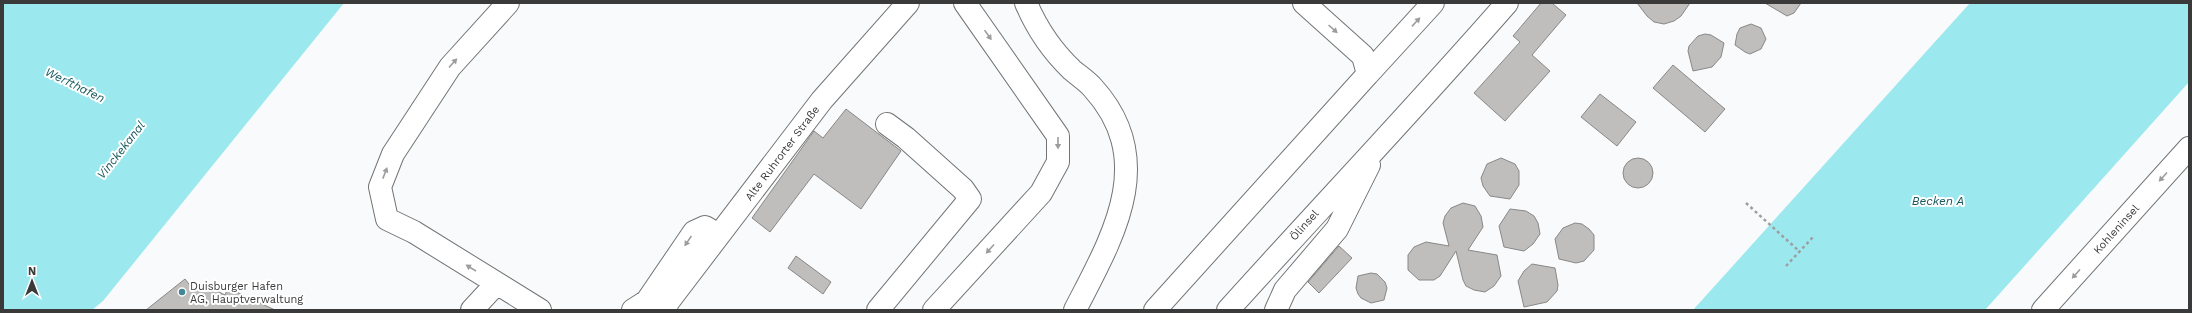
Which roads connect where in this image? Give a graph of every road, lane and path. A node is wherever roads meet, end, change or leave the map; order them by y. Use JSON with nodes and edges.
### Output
{"nodes":[{"id":1,"x":508,"y":3,"type":"edge"},
{"id":2,"x":908,"y":3,"type":"edge"},
{"id":3,"x":965,"y":3,"type":"edge"},
{"id":4,"x":1026,"y":3,"type":"edge"},
{"id":5,"x":1304,"y":3,"type":"edge"},
{"id":6,"x":1434,"y":3,"type":"edge"},
{"id":7,"x":1507,"y":3,"type":"edge"},
{"id":8,"x":1368,"y":74,"type":"junction"},
{"id":9,"x":887,"y":124,"type":"dead end"},
{"id":10,"x":1381,"y":141,"type":"junction"},
{"id":11,"x":2189,"y":148,"type":"edge"},
{"id":12,"x":1746,"y":202,"type":"dead end"},
{"id":13,"x":719,"y":235,"type":"junction"},
{"id":14,"x":1814,"y":236,"type":"dead end"},
{"id":15,"x":1799,"y":251,"type":"junction"},
{"id":16,"x":1786,"y":266,"type":"dead end"},
{"id":17,"x":496,"y":284,"type":"junction"},
{"id":18,"x":472,"y":310,"type":"edge"},
{"id":19,"x":540,"y":310,"type":"edge"},
{"id":20,"x":633,"y":310,"type":"edge"},
{"id":21,"x":665,"y":310,"type":"edge"},
{"id":22,"x":878,"y":310,"type":"edge"},
{"id":23,"x":934,"y":310,"type":"edge"},
{"id":24,"x":1075,"y":310,"type":"edge"},
{"id":25,"x":1156,"y":310,"type":"edge"},
{"id":26,"x":1228,"y":310,"type":"edge"},
{"id":27,"x":1276,"y":310,"type":"edge"},
{"id":28,"x":2043,"y":310,"type":"edge"}],
"edges":[{"from":17,"to":1,"type":"street","one_way":true},
{"from":2,"to":13,"type":"street","name":"Alte Ruhrorter Straße"},
{"from":3,"to":23,"type":"street","one_way":true},
{"from":4,"to":24,"type":"street"},
{"from":5,"to":8,"type":"street","one_way":true},
{"from":8,"to":6,"type":"street","one_way":true},
{"from":7,"to":10,"type":"street","name":"Ölinsel"},
{"from":8,"to":25,"type":"street"},
{"from":9,"to":22,"type":"street"},
{"from":10,"to":26,"type":"street","name":"Ölinsel"},
{"from":10,"to":27,"type":"street","name":"Ölinsel"},
{"from":11,"to":28,"type":"street","name":"Kohleninsel","one_way":true},
{"from":12,"to":15,"type":"path"},
{"from":13,"to":20,"type":"street","one_way":true},
{"from":13,"to":21,"type":"street","name":"Alte Ruhrorter Straße"},
{"from":14,"to":15,"type":"path"},
{"from":15,"to":16,"type":"path"},
{"from":17,"to":18,"type":"street"},
{"from":17,"to":19,"type":"street"}]}
